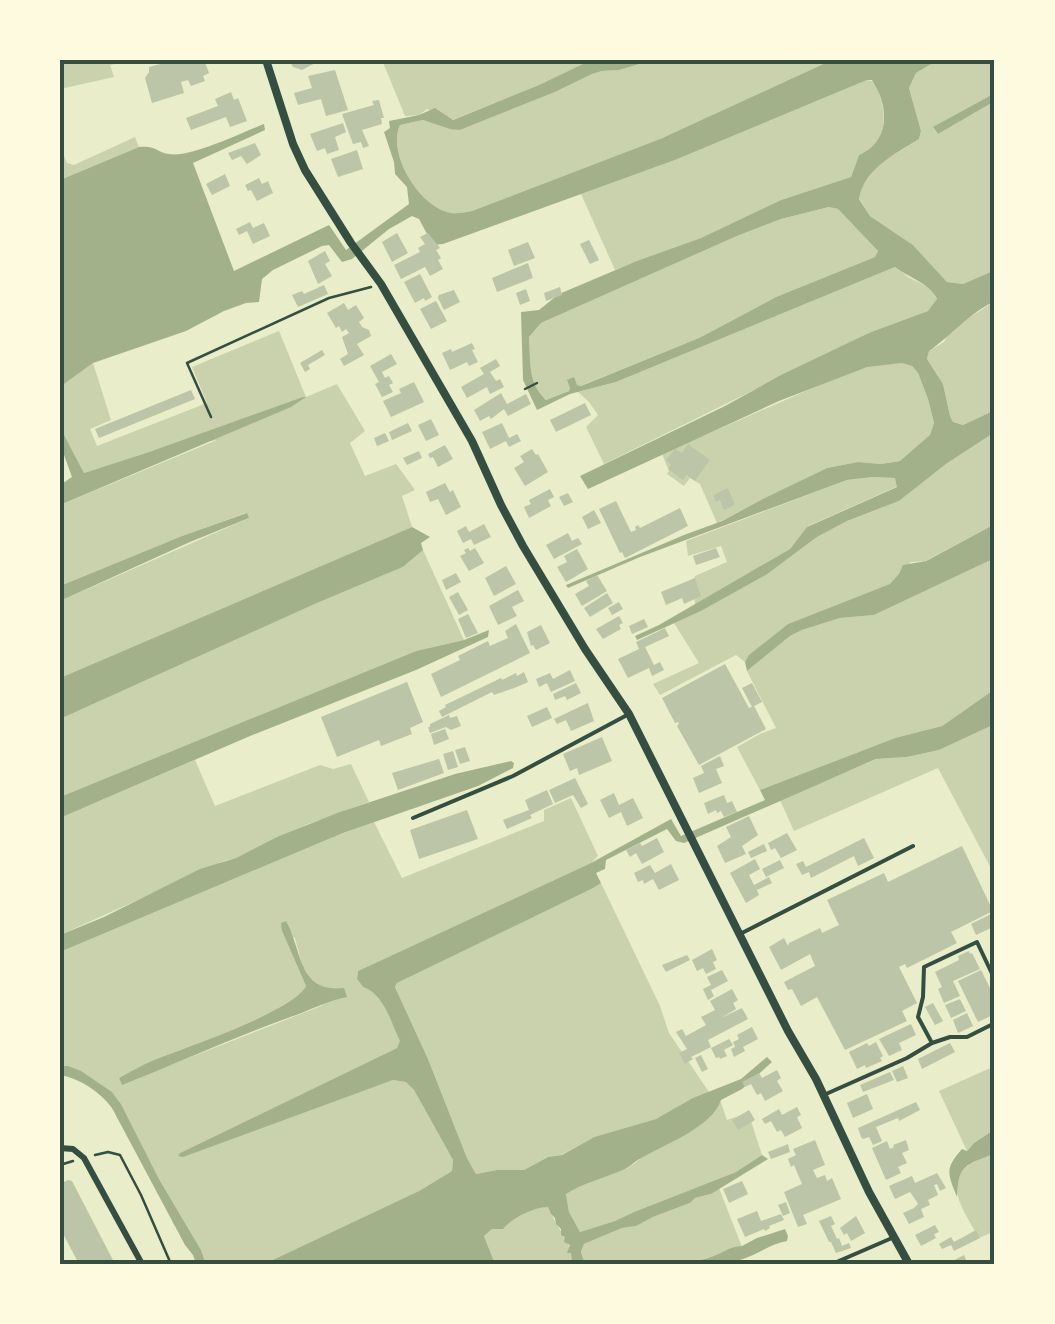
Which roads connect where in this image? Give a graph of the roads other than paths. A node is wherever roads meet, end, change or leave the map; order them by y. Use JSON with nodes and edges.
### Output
{"nodes":[{"id":1,"x":266,"y":60,"type":"edge"},
{"id":2,"x":629,"y":714,"type":"junction"},
{"id":3,"x":413,"y":818,"type":"dead end"},
{"id":4,"x":913,"y":846,"type":"dead end"},
{"id":5,"x":740,"y":934,"type":"junction"},
{"id":6,"x":995,"y":980,"type":"edge"},
{"id":7,"x":995,"y":1023,"type":"edge"},
{"id":8,"x":932,"y":1043,"type":"junction"},
{"id":9,"x":823,"y":1095,"type":"junction"},
{"id":10,"x":60,"y":1148,"type":"edge"},
{"id":11,"x":894,"y":1238,"type":"junction"},
{"id":12,"x":142,"y":1264,"type":"edge"},
{"id":13,"x":832,"y":1264,"type":"edge"},
{"id":14,"x":909,"y":1264,"type":"edge"}],
"edges":[{"from":1,"to":2,"type":"street"},
{"from":2,"to":3,"type":"lane"},
{"from":2,"to":5,"type":"street"},
{"from":4,"to":5,"type":"lane"},
{"from":5,"to":9,"type":"street"},
{"from":6,"to":8,"type":"lane"},
{"from":7,"to":8,"type":"lane"},
{"from":8,"to":9,"type":"lane"},
{"from":9,"to":11,"type":"street"},
{"from":10,"to":12,"type":"street"},
{"from":11,"to":13,"type":"lane"},
{"from":11,"to":14,"type":"street"}]}
